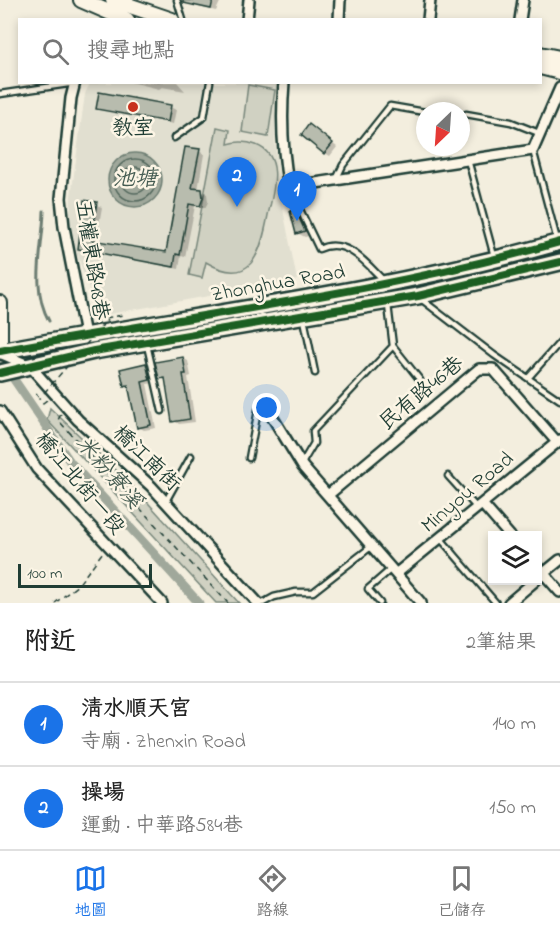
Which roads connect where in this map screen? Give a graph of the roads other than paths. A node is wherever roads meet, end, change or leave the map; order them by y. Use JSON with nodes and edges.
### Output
{"nodes":[{"id":1,"x":81,"y":0,"type":"edge"},
{"id":2,"x":177,"y":0,"type":"edge"},
{"id":3,"x":249,"y":0,"type":"edge"},
{"id":4,"x":340,"y":0,"type":"edge"},
{"id":5,"x":430,"y":0,"type":"edge"},
{"id":6,"x":523,"y":0,"type":"edge"},
{"id":7,"x":110,"y":8,"type":"edge"},
{"id":8,"x":124,"y":18,"type":"edge"},
{"id":9,"x":162,"y":18,"type":"edge"},
{"id":10,"x":182,"y":18,"type":"edge"},
{"id":11,"x":247,"y":18,"type":"edge"},
{"id":12,"x":339,"y":18,"type":"edge"},
{"id":13,"x":428,"y":18,"type":"edge"},
{"id":14,"x":520,"y":18,"type":"edge"},
{"id":15,"x":542,"y":54,"type":"edge"},
{"id":16,"x":560,"y":58,"type":"edge"},
{"id":17,"x":542,"y":68,"type":"edge"},
{"id":18,"x":560,"y":72,"type":"edge"},
{"id":19,"x":68,"y":84,"type":"edge"},
{"id":20,"x":75,"y":84,"type":"edge"},
{"id":21,"x":210,"y":84,"type":"edge"},
{"id":22,"x":284,"y":84,"type":"edge"},
{"id":23,"x":560,"y":88,"type":"edge"},
{"id":24,"x":0,"y":94,"type":"edge"},
{"id":25,"x":416,"y":110,"type":"edge"},
{"id":26,"x":470,"y":115,"type":"edge"},
{"id":27,"x":539,"y":133,"type":"junction"},
{"id":28,"x":174,"y":138,"type":"dead end"},
{"id":29,"x":533,"y":150,"type":"junction"},
{"id":30,"x":468,"y":160,"type":"junction"},
{"id":31,"x":336,"y":180,"type":"junction"},
{"id":32,"x":290,"y":187,"type":"junction"},
{"id":33,"x":559,"y":243,"type":"edge"},
{"id":34,"x":495,"y":260,"type":"junction"},
{"id":35,"x":560,"y":262,"type":"edge"},
{"id":36,"x":392,"y":285,"type":"junction"},
{"id":37,"x":413,"y":294,"type":"junction"},
{"id":38,"x":387,"y":301,"type":"junction"},
{"id":39,"x":0,"y":303,"type":"edge"},
{"id":40,"x":303,"y":316,"type":"junction"},
{"id":41,"x":1,"y":321,"type":"edge"},
{"id":42,"x":85,"y":335,"type":"junction"},
{"id":43,"x":147,"y":342,"type":"junction"},
{"id":44,"x":560,"y":342,"type":"edge"},
{"id":45,"x":393,"y":346,"type":"junction"},
{"id":46,"x":0,"y":347,"type":"edge"},
{"id":47,"x":30,"y":366,"type":"junction"},
{"id":48,"x":0,"y":373,"type":"edge"},
{"id":49,"x":315,"y":373,"type":"dead end"},
{"id":50,"x":530,"y":377,"type":"junction"},
{"id":51,"x":420,"y":380,"type":"dead end"},
{"id":52,"x":560,"y":400,"type":"edge"},
{"id":53,"x":265,"y":405,"type":"joint"},
{"id":54,"x":0,"y":411,"type":"edge"},
{"id":55,"x":162,"y":411,"type":"dead end"},
{"id":56,"x":559,"y":441,"type":"edge"},
{"id":57,"x":191,"y":456,"type":"dead end"},
{"id":58,"x":249,"y":458,"type":"dead end"},
{"id":59,"x":301,"y":465,"type":"junction"},
{"id":60,"x":448,"y":476,"type":"dead end"},
{"id":61,"x":328,"y":495,"type":"junction"},
{"id":62,"x":166,"y":502,"type":"junction"},
{"id":63,"x":480,"y":507,"type":"junction"},
{"id":64,"x":505,"y":531,"type":"edge"},
{"id":65,"x":441,"y":539,"type":"junction"},
{"id":66,"x":372,"y":546,"type":"junction"},
{"id":67,"x":560,"y":560,"type":"edge"},
{"id":68,"x":395,"y":571,"type":"junction"},
{"id":69,"x":542,"y":572,"type":"edge"},
{"id":70,"x":542,"y":578,"type":"edge"},
{"id":71,"x":528,"y":585,"type":"edge"},
{"id":72,"x":560,"y":592,"type":"edge"},
{"id":73,"x":162,"y":603,"type":"edge"},
{"id":74,"x":258,"y":603,"type":"edge"},
{"id":75,"x":263,"y":603,"type":"edge"},
{"id":76,"x":380,"y":603,"type":"edge"},
{"id":77,"x":421,"y":603,"type":"edge"},
{"id":78,"x":496,"y":603,"type":"edge"},
{"id":79,"x":509,"y":603,"type":"edge"}],
"edges":[{"from":1,"to":7,"type":"street"},
{"from":2,"to":10,"type":"lane"},
{"from":3,"to":11,"type":"street"},
{"from":4,"to":12,"type":"street"},
{"from":5,"to":13,"type":"street"},
{"from":6,"to":14,"type":"street"},
{"from":7,"to":8,"type":"street"},
{"from":7,"to":9,"type":"street"},
{"from":15,"to":16,"type":"street"},
{"from":17,"to":18,"type":"street"},
{"from":19,"to":24,"type":"lane"},
{"from":20,"to":42,"type":"street","name":"五權東路48巷"},
{"from":21,"to":28,"type":"lane"},
{"from":22,"to":32,"type":"street"},
{"from":23,"to":27,"type":"street"},
{"from":25,"to":31,"type":"lane"},
{"from":26,"to":27,"type":"lane"},
{"from":27,"to":29,"type":"street"},
{"from":29,"to":30,"type":"street"},
{"from":29,"to":33,"type":"lane"},
{"from":30,"to":31,"type":"street"},
{"from":30,"to":34,"type":"lane"},
{"from":31,"to":32,"type":"street"},
{"from":32,"to":36,"type":"lane"},
{"from":33,"to":34,"type":"main road","name":"Zhonghua Road"},
{"from":34,"to":36,"type":"main road","name":"Zhonghua Road"},
{"from":35,"to":37,"type":"main road","name":"Zhonghua Road"},
{"from":36,"to":38,"type":"lane"},
{"from":36,"to":42,"type":"main road","name":"Zhonghua Road"},
{"from":37,"to":38,"type":"main road","name":"Zhonghua Road"},
{"from":37,"to":50,"type":"lane","name":"民有路46巷"},
{"from":38,"to":40,"type":"main road","name":"Zhonghua Road"},
{"from":38,"to":45,"type":"lane"},
{"from":39,"to":41,"type":"street"},
{"from":40,"to":43,"type":"main road","name":"Zhonghua Road"},
{"from":40,"to":49,"type":"lane"},
{"from":41,"to":46,"type":"street"},
{"from":42,"to":46,"type":"main road","name":"Zhonghua Road"},
{"from":43,"to":47,"type":"main road","name":"Zhonghua Road"},
{"from":43,"to":55,"type":"lane"},
{"from":44,"to":50,"type":"lane"},
{"from":45,"to":51,"type":"lane"},
{"from":45,"to":59,"type":"lane"},
{"from":46,"to":47,"type":"street","name":"橋江南街"},
{"from":47,"to":48,"type":"main road","name":"Zhonghua Road"},
{"from":47,"to":62,"type":"street","name":"橋江南街"},
{"from":50,"to":52,"type":"lane","name":"民有路46巷"},
{"from":53,"to":58,"type":"lane"},
{"from":53,"to":59,"type":"street"},
{"from":54,"to":73,"type":"street","name":"橋江北街一段"},
{"from":56,"to":61,"type":"street","name":"民有路46巷"},
{"from":56,"to":63,"type":"street","name":"Minyou Road"},
{"from":57,"to":62,"type":"lane"},
{"from":59,"to":61,"type":"street"},
{"from":60,"to":63,"type":"lane"},
{"from":61,"to":66,"type":"street"},
{"from":62,"to":74,"type":"street","name":"橋江南街"},
{"from":63,"to":64,"type":"street"},
{"from":63,"to":65,"type":"street","name":"Minyou Road"},
{"from":65,"to":68,"type":"street","name":"Minyou Road"},
{"from":65,"to":78,"type":"lane"},
{"from":66,"to":68,"type":"street"},
{"from":66,"to":75,"type":"lane"},
{"from":67,"to":69,"type":"street"},
{"from":68,"to":76,"type":"lane"},
{"from":68,"to":77,"type":"street"},
{"from":70,"to":72,"type":"street"},
{"from":71,"to":79,"type":"street"}]}
